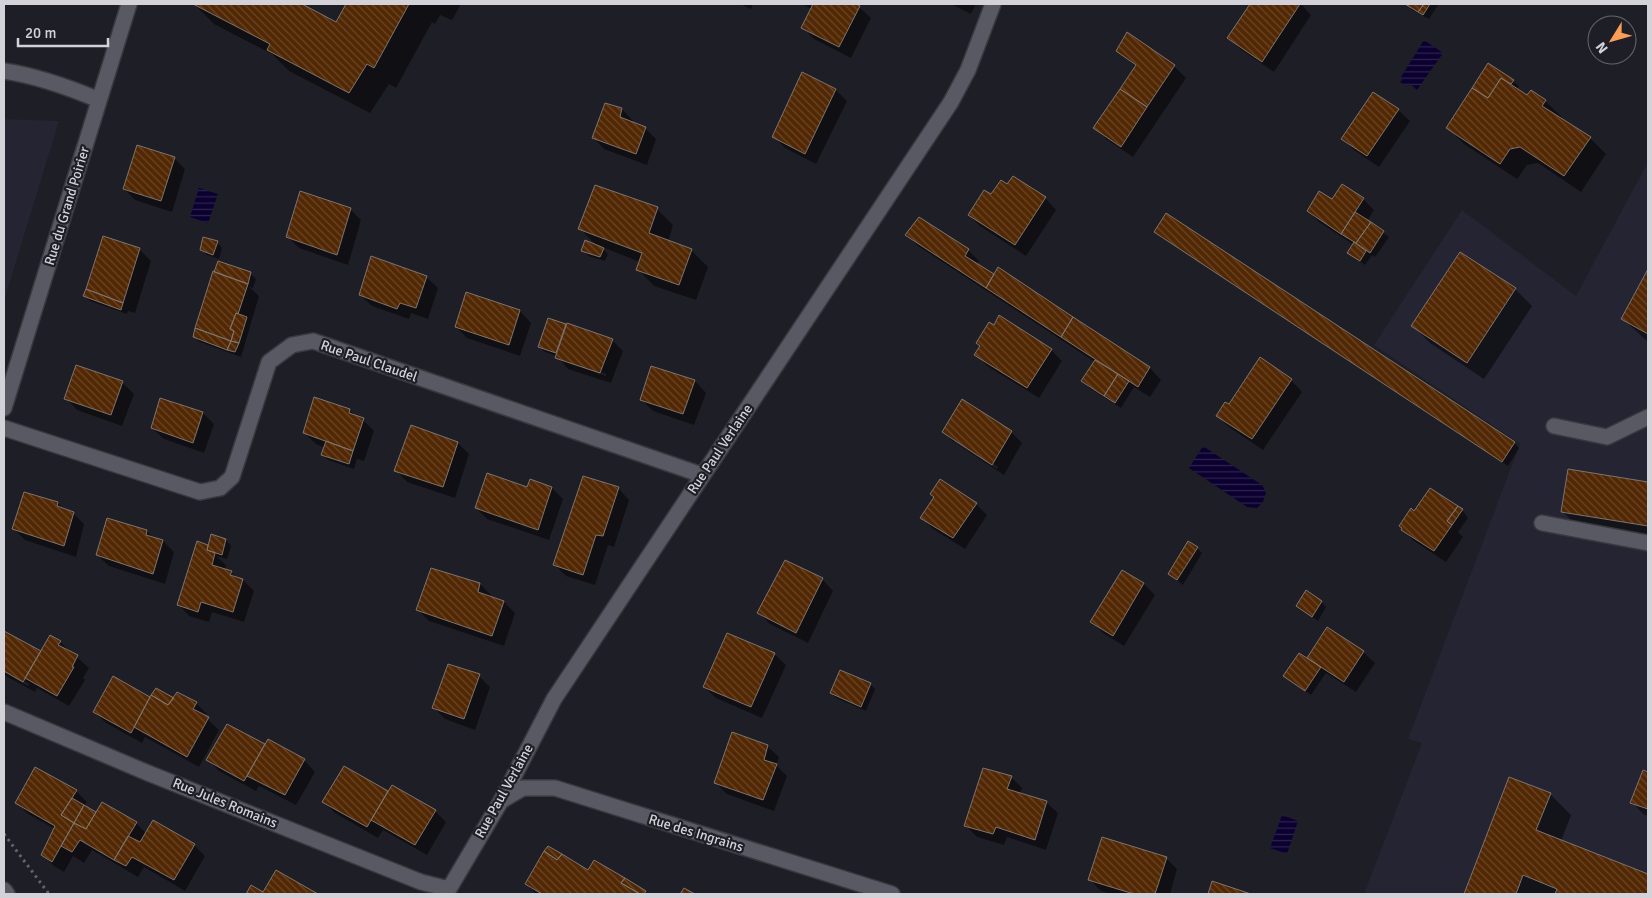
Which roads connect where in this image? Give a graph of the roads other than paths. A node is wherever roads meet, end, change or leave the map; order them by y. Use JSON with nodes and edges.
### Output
{"nodes":[{"id":1,"x":129,"y":4,"type":"edge"},
{"id":2,"x":993,"y":4,"type":"edge"},
{"id":3,"x":4,"y":71,"type":"edge"},
{"id":4,"x":100,"y":100,"type":"junction"},
{"id":5,"x":4,"y":408,"type":"edge"},
{"id":6,"x":1648,"y":417,"type":"edge"},
{"id":7,"x":1554,"y":426,"type":"dead end"},
{"id":8,"x":4,"y":428,"type":"edge"},
{"id":9,"x":702,"y":475,"type":"junction"},
{"id":10,"x":1542,"y":523,"type":"dead end"},
{"id":11,"x":1648,"y":543,"type":"edge"},
{"id":12,"x":4,"y":712,"type":"edge"},
{"id":13,"x":501,"y":801,"type":"junction"},
{"id":14,"x":4,"y":890,"type":"edge"},
{"id":15,"x":448,"y":892,"type":"edge"},
{"id":16,"x":6,"y":894,"type":"edge"},
{"id":17,"x":892,"y":894,"type":"edge"}],
"edges":[{"from":1,"to":4,"type":"street","name":"Rue du Grand Poirier"},
{"from":2,"to":9,"type":"street","name":"Rue Paul Verlaine"},
{"from":3,"to":4,"type":"street"},
{"from":4,"to":5,"type":"street","name":"Rue du Grand Poirier"},
{"from":6,"to":7,"type":"street"},
{"from":8,"to":9,"type":"street","name":"Rue Paul Claudel"},
{"from":9,"to":13,"type":"street","name":"Rue Paul Verlaine"},
{"from":10,"to":11,"type":"street"},
{"from":12,"to":15,"type":"street","name":"Rue Jules Romains"},
{"from":13,"to":15,"type":"street","name":"Rue Paul Verlaine"},
{"from":13,"to":17,"type":"street","name":"Rue des Ingrains"},
{"from":14,"to":16,"type":"street"}]}
